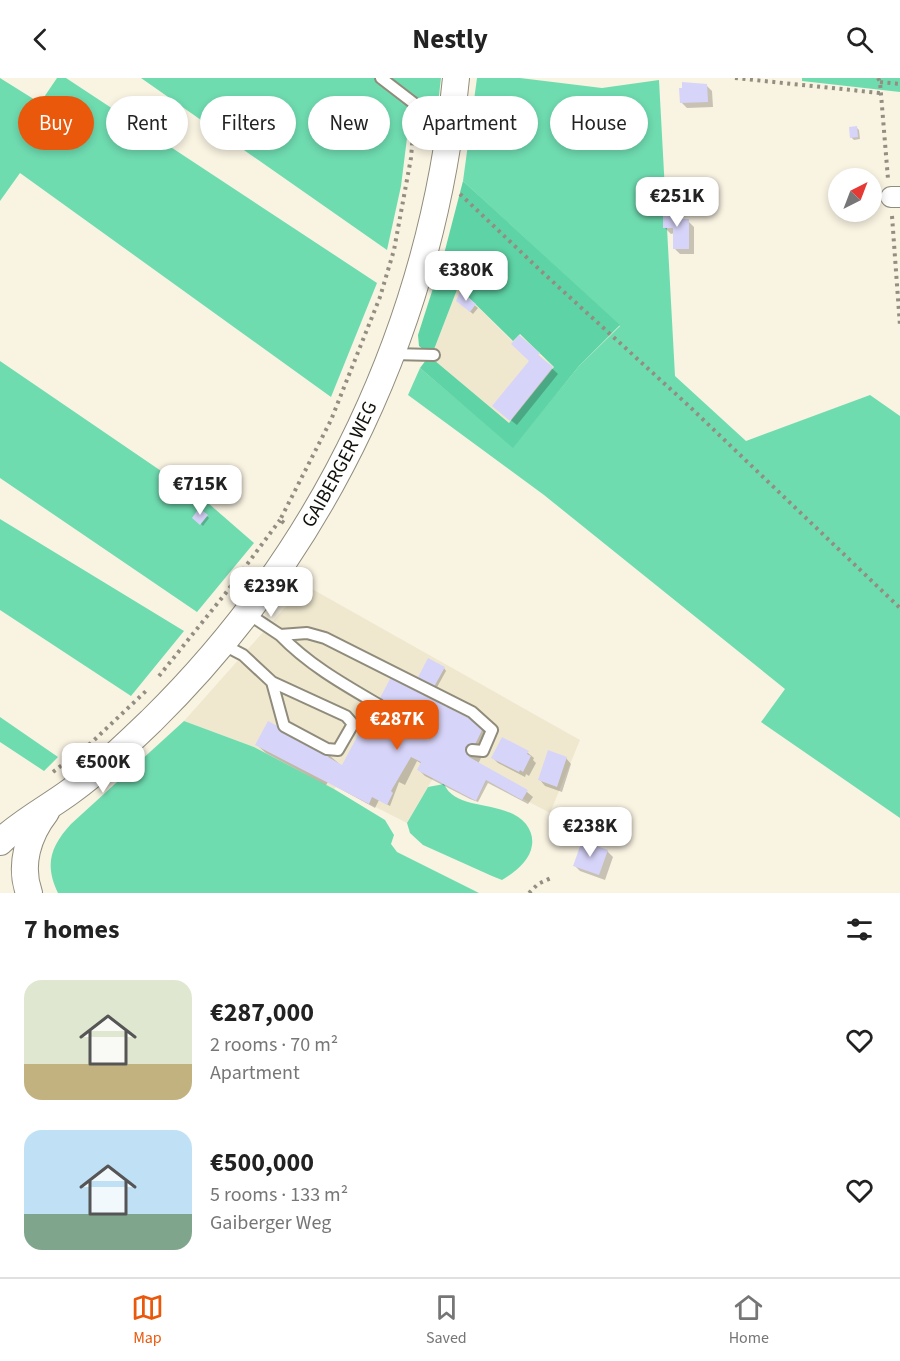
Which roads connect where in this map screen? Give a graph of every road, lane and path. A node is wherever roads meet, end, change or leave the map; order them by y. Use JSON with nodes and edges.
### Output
{"nodes":[{"id":1,"x":381,"y":78,"type":"edge"},
{"id":2,"x":456,"y":78,"type":"edge"},
{"id":3,"x":735,"y":78,"type":"edge"},
{"id":4,"x":879,"y":80,"type":"edge"},
{"id":5,"x":900,"y":84,"type":"edge"},
{"id":6,"x":880,"y":93,"type":"junction"},
{"id":7,"x":405,"y":96,"type":"edge"},
{"id":8,"x":454,"y":96,"type":"edge"},
{"id":9,"x":412,"y":150,"type":"edge"},
{"id":10,"x":446,"y":150,"type":"edge"},
{"id":11,"x":442,"y":177,"type":"junction"},
{"id":12,"x":896,"y":197,"type":"edge"},
{"id":13,"x":892,"y":219,"type":"dead end"},
{"id":14,"x":900,"y":326,"type":"edge"},
{"id":15,"x":392,"y":354,"type":"junction"},
{"id":16,"x":434,"y":355,"type":"dead end"},
{"id":17,"x":280,"y":520,"type":"junction"},
{"id":18,"x":302,"y":534,"type":"junction"},
{"id":19,"x":900,"y":608,"type":"edge"},
{"id":20,"x":247,"y":614,"type":"junction"},
{"id":21,"x":280,"y":635,"type":"junction"},
{"id":22,"x":222,"y":644,"type":"junction"},
{"id":23,"x":272,"y":682,"type":"junction"},
{"id":24,"x":379,"y":705,"type":"dead end"},
{"id":25,"x":472,"y":750,"type":"dead end"},
{"id":26,"x":53,"y":772,"type":"dead end"},
{"id":27,"x":52,"y":804,"type":"junction"},
{"id":28,"x":0,"y":842,"type":"edge"},
{"id":29,"x":551,"y":878,"type":"dead end"},
{"id":30,"x":28,"y":893,"type":"edge"},
{"id":31,"x":529,"y":893,"type":"edge"}],
"edges":[{"from":1,"to":7,"type":"lane"},
{"from":2,"to":8,"type":"street","name":"GAIBERGER WEG"},
{"from":3,"to":6,"type":"path"},
{"from":4,"to":5,"type":"path"},
{"from":4,"to":6,"type":"path"},
{"from":6,"to":12,"type":"path"},
{"from":9,"to":17,"type":"path"},
{"from":10,"to":11,"type":"street","name":"GAIBERGER WEG"},
{"from":11,"to":15,"type":"street","name":"GAIBERGER WEG"},
{"from":11,"to":19,"type":"path"},
{"from":13,"to":14,"type":"path"},
{"from":15,"to":16,"type":"lane"},
{"from":15,"to":18,"type":"street","name":"GAIBERGER WEG"},
{"from":17,"to":18,"type":"path"},
{"from":17,"to":26,"type":"path"},
{"from":18,"to":20,"type":"street","name":"GAIBERGER WEG"},
{"from":20,"to":21,"type":"lane"},
{"from":20,"to":22,"type":"street","name":"GAIBERGER WEG"},
{"from":21,"to":24,"type":"lane"},
{"from":21,"to":25,"type":"lane"},
{"from":22,"to":23,"type":"lane"},
{"from":22,"to":27,"type":"street","name":"GAIBERGER WEG"},
{"from":23,"to":23,"type":"lane"},
{"from":27,"to":28,"type":"street","name":"GAIBERGER WEG"},
{"from":27,"to":30,"type":"street"},
{"from":29,"to":31,"type":"path"}]}
